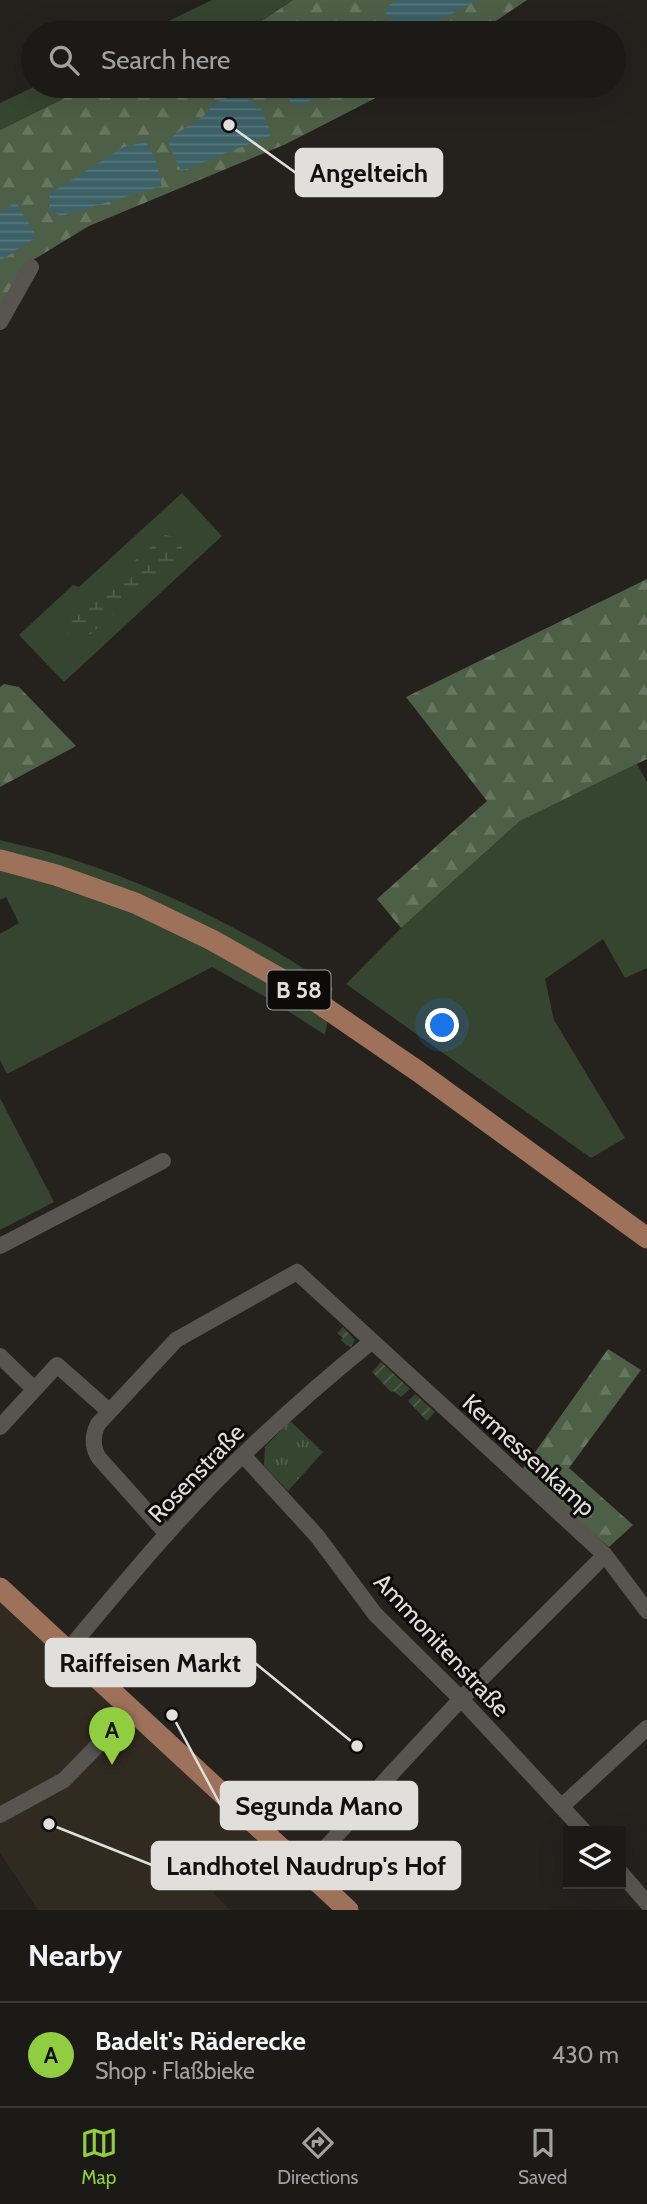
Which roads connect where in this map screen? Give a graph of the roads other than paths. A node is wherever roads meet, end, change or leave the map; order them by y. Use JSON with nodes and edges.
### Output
{"nodes":[{"id":1,"x":31,"y":267,"type":"dead end"},
{"id":2,"x":0,"y":322,"type":"edge"},
{"id":3,"x":0,"y":860,"type":"edge"},
{"id":4,"x":163,"y":1161,"type":"dead end"},
{"id":5,"x":647,"y":1238,"type":"edge"},
{"id":6,"x":0,"y":1246,"type":"edge"},
{"id":7,"x":371,"y":1342,"type":"junction"},
{"id":8,"x":0,"y":1356,"type":"edge"},
{"id":9,"x":34,"y":1389,"type":"junction"},
{"id":10,"x":109,"y":1411,"type":"junction"},
{"id":11,"x":0,"y":1427,"type":"edge"},
{"id":12,"x":243,"y":1455,"type":"junction"},
{"id":13,"x":167,"y":1534,"type":"junction"},
{"id":14,"x":605,"y":1555,"type":"junction"},
{"id":15,"x":3,"y":1595,"type":"edge"},
{"id":16,"x":647,"y":1611,"type":"edge"},
{"id":17,"x":68,"y":1650,"type":"junction"},
{"id":18,"x":461,"y":1699,"type":"junction"},
{"id":19,"x":133,"y":1709,"type":"junction"},
{"id":20,"x":647,"y":1728,"type":"edge"},
{"id":21,"x":562,"y":1805,"type":"junction"},
{"id":22,"x":0,"y":1815,"type":"edge"},
{"id":23,"x":580,"y":1826,"type":"edge"},
{"id":24,"x":306,"y":1870,"type":"junction"},
{"id":25,"x":626,"y":1879,"type":"edge"},
{"id":26,"x":647,"y":1903,"type":"edge"},
{"id":27,"x":340,"y":1907,"type":"edge"}],
"edges":[{"from":1,"to":2,"type":"street"},
{"from":3,"to":5,"type":"main road","number":"B 58"},
{"from":4,"to":6,"type":"street"},
{"from":7,"to":10,"type":"street","name":"Kermessenkamp"},
{"from":7,"to":12,"type":"street","name":"Rosenstraße"},
{"from":7,"to":14,"type":"street","name":"Kermessenkamp"},
{"from":8,"to":9,"type":"street"},
{"from":9,"to":10,"type":"street"},
{"from":9,"to":11,"type":"street"},
{"from":10,"to":13,"type":"street"},
{"from":12,"to":13,"type":"street","name":"Rosenstraße"},
{"from":12,"to":18,"type":"street","name":"Ammonitenstraße"},
{"from":13,"to":17,"type":"street","name":"Rosenstraße"},
{"from":14,"to":16,"type":"street","name":"Kermessenkamp"},
{"from":14,"to":18,"type":"street"},
{"from":15,"to":17,"type":"main road"},
{"from":17,"to":19,"type":"main road"},
{"from":18,"to":21,"type":"street","name":"Ammonitenstraße"},
{"from":18,"to":24,"type":"street"},
{"from":19,"to":22,"type":"street"},
{"from":19,"to":24,"type":"main road"},
{"from":20,"to":21,"type":"street"},
{"from":21,"to":23,"type":"street","name":"Ammonitenstraße"},
{"from":24,"to":27,"type":"main road"},
{"from":25,"to":26,"type":"street"}]}
